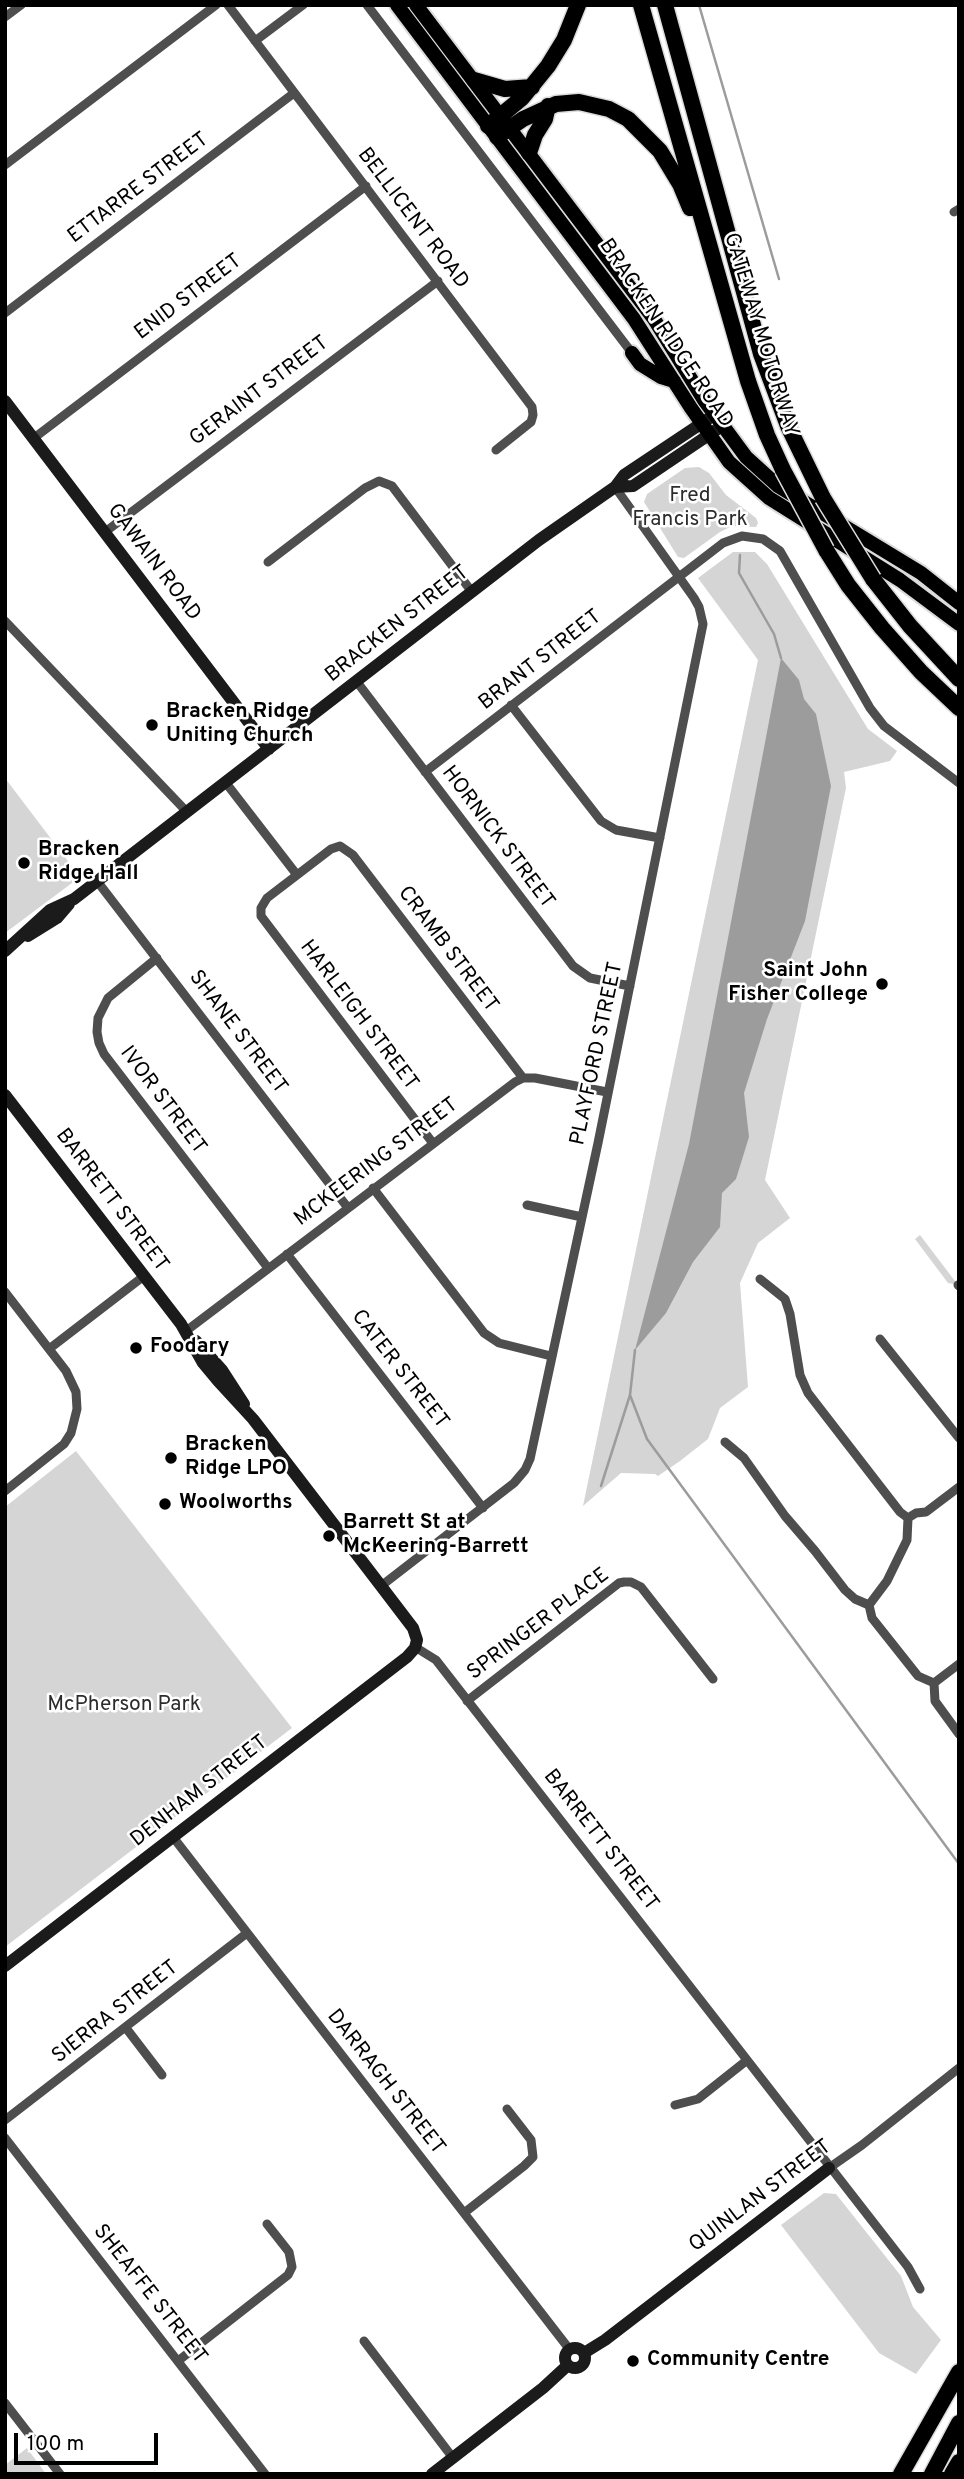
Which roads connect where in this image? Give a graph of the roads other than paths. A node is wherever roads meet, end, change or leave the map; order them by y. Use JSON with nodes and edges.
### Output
{"nodes":[{"id":1,"x":21,"y":5,"type":"edge"},
{"id":2,"x":216,"y":5,"type":"edge"},
{"id":3,"x":228,"y":5,"type":"edge"},
{"id":4,"x":303,"y":5,"type":"edge"},
{"id":5,"x":367,"y":5,"type":"edge"},
{"id":6,"x":397,"y":5,"type":"edge"},
{"id":7,"x":416,"y":5,"type":"edge"},
{"id":8,"x":578,"y":5,"type":"edge"},
{"id":9,"x":641,"y":5,"type":"edge"},
{"id":10,"x":665,"y":5,"type":"edge"},
{"id":11,"x":5,"y":17,"type":"edge"},
{"id":12,"x":255,"y":41,"type":"junction"},
{"id":13,"x":474,"y":80,"type":"junction"},
{"id":14,"x":532,"y":87,"type":"junction"},
{"id":15,"x":294,"y":93,"type":"junction"},
{"id":16,"x":548,"y":106,"type":"junction"},
{"id":17,"x":499,"y":127,"type":"junction"},
{"id":18,"x":529,"y":153,"type":"junction"},
{"id":19,"x":5,"y":165,"type":"edge"},
{"id":20,"x":366,"y":186,"type":"junction"},
{"id":21,"x":702,"y":220,"type":"junction"},
{"id":22,"x":438,"y":281,"type":"junction"},
{"id":23,"x":5,"y":313,"type":"edge"},
{"id":24,"x":632,"y":353,"type":"joint"},
{"id":25,"x":674,"y":381,"type":"junction"},
{"id":26,"x":5,"y":401,"type":"edge"},
{"id":27,"x":718,"y":421,"type":"junction"},
{"id":28,"x":705,"y":430,"type":"junction"},
{"id":29,"x":34,"y":438,"type":"junction"},
{"id":30,"x":496,"y":450,"type":"dead end"},
{"id":31,"x":615,"y":487,"type":"junction"},
{"id":32,"x":105,"y":532,"type":"junction"},
{"id":33,"x":268,"y":562,"type":"dead end"},
{"id":34,"x":678,"y":577,"type":"junction"},
{"id":35,"x":472,"y":592,"type":"junction"},
{"id":36,"x":959,"y":603,"type":"edge"},
{"id":37,"x":5,"y":621,"type":"edge"},
{"id":38,"x":959,"y":624,"type":"edge"},
{"id":39,"x":959,"y":679,"type":"edge"},
{"id":40,"x":357,"y":682,"type":"junction"},
{"id":41,"x":511,"y":705,"type":"junction"},
{"id":42,"x":959,"y":708,"type":"edge"},
{"id":43,"x":270,"y":749,"type":"junction"},
{"id":44,"x":425,"y":772,"type":"junction"},
{"id":45,"x":226,"y":783,"type":"junction"},
{"id":46,"x":959,"y":783,"type":"edge"},
{"id":47,"x":187,"y":812,"type":"junction"},
{"id":48,"x":660,"y":838,"type":"junction"},
{"id":49,"x":297,"y":875,"type":"junction"},
{"id":50,"x":97,"y":881,"type":"junction"},
{"id":51,"x":10,"y":947,"type":"edge"},
{"id":52,"x":157,"y":958,"type":"junction"},
{"id":53,"x":629,"y":986,"type":"junction"},
{"id":54,"x":523,"y":1078,"type":"junction"},
{"id":55,"x":607,"y":1092,"type":"junction"},
{"id":56,"x":5,"y":1095,"type":"edge"},
{"id":57,"x":432,"y":1142,"type":"junction"},
{"id":58,"x":373,"y":1188,"type":"junction"},
{"id":59,"x":527,"y":1205,"type":"dead end"},
{"id":60,"x":348,"y":1208,"type":"junction"},
{"id":61,"x":582,"y":1217,"type":"junction"},
{"id":62,"x":287,"y":1254,"type":"junction"},
{"id":63,"x":268,"y":1268,"type":"junction"},
{"id":64,"x":144,"y":1276,"type":"junction"},
{"id":65,"x":760,"y":1279,"type":"dead end"},
{"id":66,"x":5,"y":1292,"type":"edge"},
{"id":67,"x":186,"y":1331,"type":"junction"},
{"id":68,"x":880,"y":1339,"type":"dead end"},
{"id":69,"x":49,"y":1349,"type":"junction"},
{"id":70,"x":551,"y":1356,"type":"junction"},
{"id":71,"x":959,"y":1438,"type":"edge"},
{"id":72,"x":725,"y":1442,"type":"dead end"},
{"id":73,"x":959,"y":1488,"type":"edge"},
{"id":74,"x":5,"y":1491,"type":"edge"},
{"id":75,"x":482,"y":1508,"type":"junction"},
{"id":76,"x":908,"y":1518,"type":"junction"},
{"id":77,"x":381,"y":1586,"type":"junction"},
{"id":78,"x":869,"y":1605,"type":"junction"},
{"id":79,"x":415,"y":1647,"type":"junction"},
{"id":80,"x":959,"y":1664,"type":"edge"},
{"id":81,"x":713,"y":1679,"type":"dead end"},
{"id":82,"x":934,"y":1683,"type":"junction"},
{"id":83,"x":467,"y":1701,"type":"junction"},
{"id":84,"x":959,"y":1734,"type":"edge"},
{"id":85,"x":173,"y":1837,"type":"junction"},
{"id":86,"x":247,"y":1933,"type":"junction"},
{"id":87,"x":5,"y":1966,"type":"edge"},
{"id":88,"x":126,"y":2028,"type":"junction"},
{"id":89,"x":746,"y":2060,"type":"junction"},
{"id":90,"x":959,"y":2068,"type":"edge"},
{"id":91,"x":162,"y":2075,"type":"dead end"},
{"id":92,"x":675,"y":2105,"type":"dead end"},
{"id":93,"x":507,"y":2109,"type":"dead end"},
{"id":94,"x":5,"y":2120,"type":"edge"},
{"id":95,"x":5,"y":2138,"type":"edge"},
{"id":96,"x":829,"y":2168,"type":"junction"},
{"id":97,"x":464,"y":2213,"type":"junction"},
{"id":98,"x":267,"y":2224,"type":"dead end"},
{"id":99,"x":920,"y":2289,"type":"dead end"},
{"id":100,"x":364,"y":2341,"type":"dead end"},
{"id":101,"x":570,"y":2350,"type":"junction"},
{"id":102,"x":584,"y":2353,"type":"junction"},
{"id":103,"x":178,"y":2361,"type":"junction"},
{"id":104,"x":568,"y":2365,"type":"junction"},
{"id":105,"x":959,"y":2372,"type":"edge"},
{"id":106,"x":5,"y":2403,"type":"edge"},
{"id":107,"x":959,"y":2423,"type":"edge"},
{"id":108,"x":453,"y":2458,"type":"junction"},
{"id":109,"x":959,"y":2465,"type":"edge"},
{"id":110,"x":60,"y":2474,"type":"edge"},
{"id":111,"x":265,"y":2474,"type":"edge"},
{"id":112,"x":432,"y":2474,"type":"edge"},
{"id":113,"x":901,"y":2474,"type":"edge"},
{"id":114,"x":932,"y":2474,"type":"edge"},
{"id":115,"x":954,"y":2474,"type":"edge"}],
"edges":[{"from":1,"to":11,"type":"street"},
{"from":2,"to":19,"type":"street"},
{"from":3,"to":12,"type":"street","name":"BELLICENT ROAD"},
{"from":4,"to":12,"type":"street"},
{"from":5,"to":24,"type":"street","name":"BRACKEN RIDGE ROAD"},
{"from":6,"to":17,"type":"main road","name":"BRACKEN RIDGE ROAD"},
{"from":7,"to":13,"type":"main road","name":"BRACKEN RIDGE ROAD"},
{"from":8,"to":14,"type":"highway"},
{"from":9,"to":21,"type":"highway","name":"GATEWAY MOTORWAY"},
{"from":10,"to":39,"type":"highway","name":"GATEWAY MOTORWAY","bridge":true},
{"from":12,"to":15,"type":"street","name":"BELLICENT ROAD"},
{"from":13,"to":14,"type":"highway"},
{"from":13,"to":17,"type":"main road","name":"BRACKEN RIDGE ROAD"},
{"from":14,"to":17,"type":"highway"},
{"from":15,"to":20,"type":"street","name":"BELLICENT ROAD"},
{"from":15,"to":23,"type":"street","name":"ETTARRE STREET"},
{"from":16,"to":17,"type":"highway"},
{"from":16,"to":18,"type":"highway"},
{"from":16,"to":21,"type":"highway"},
{"from":17,"to":18,"type":"main road","name":"BRACKEN RIDGE ROAD"},
{"from":17,"to":25,"type":"main road","name":"BRACKEN RIDGE ROAD"},
{"from":18,"to":27,"type":"main road","name":"BRACKEN RIDGE ROAD"},
{"from":20,"to":22,"type":"street","name":"BELLICENT ROAD"},
{"from":20,"to":29,"type":"street","name":"ENID STREET"},
{"from":21,"to":42,"type":"highway","name":"GATEWAY MOTORWAY","bridge":true},
{"from":22,"to":30,"type":"street","name":"BELLICENT ROAD"},
{"from":22,"to":32,"type":"street","name":"GERAINT STREET"},
{"from":24,"to":25,"type":"main road"},
{"from":25,"to":28,"type":"main road","name":"BRACKEN RIDGE ROAD"},
{"from":26,"to":29,"type":"street","name":"GAWAIN ROAD"},
{"from":27,"to":28,"type":"street","name":"BRACKEN STREET"},
{"from":27,"to":36,"type":"main road","name":"BRACKEN RIDGE ROAD"},
{"from":28,"to":31,"type":"street","name":"BRACKEN STREET"},
{"from":28,"to":38,"type":"main road","name":"BRACKEN RIDGE ROAD"},
{"from":29,"to":32,"type":"street","name":"GAWAIN ROAD"},
{"from":31,"to":34,"type":"street","name":"PLAYFORD STREET"},
{"from":31,"to":35,"type":"street","name":"BRACKEN STREET"},
{"from":32,"to":43,"type":"street","name":"GAWAIN ROAD"},
{"from":33,"to":35,"type":"street"},
{"from":34,"to":41,"type":"street","name":"BRANT STREET"},
{"from":34,"to":46,"type":"street","name":"BRANT STREET"},
{"from":34,"to":48,"type":"street","name":"PLAYFORD STREET"},
{"from":35,"to":40,"type":"street","name":"BRACKEN STREET"},
{"from":37,"to":47,"type":"street"},
{"from":40,"to":43,"type":"street","name":"BRACKEN STREET"},
{"from":40,"to":44,"type":"street","name":"HORNICK STREET"},
{"from":41,"to":44,"type":"street","name":"BRANT STREET"},
{"from":41,"to":48,"type":"street"},
{"from":43,"to":45,"type":"street","name":"BRACKEN STREET"},
{"from":44,"to":53,"type":"street","name":"HORNICK STREET"},
{"from":45,"to":47,"type":"street","name":"BRACKEN STREET"},
{"from":45,"to":49,"type":"street"},
{"from":47,"to":50,"type":"street","name":"BRACKEN STREET"},
{"from":48,"to":53,"type":"street","name":"PLAYFORD STREET"},
{"from":49,"to":54,"type":"street","name":"CRAMB STREET"},
{"from":49,"to":57,"type":"street","name":"HARLEIGH STREET"},
{"from":50,"to":51,"type":"street","name":"BRACKEN STREET"},
{"from":50,"to":52,"type":"street","name":"SHANE STREET"},
{"from":52,"to":60,"type":"street","name":"SHANE STREET"},
{"from":52,"to":63,"type":"street","name":"IVOR STREET"},
{"from":53,"to":55,"type":"street","name":"PLAYFORD STREET"},
{"from":54,"to":55,"type":"street"},
{"from":54,"to":57,"type":"street","name":"MCKEERING STREET"},
{"from":55,"to":61,"type":"street","name":"PLAYFORD STREET"},
{"from":56,"to":64,"type":"street","name":"BARRETT STREET"},
{"from":57,"to":58,"type":"street","name":"MCKEERING STREET"},
{"from":58,"to":60,"type":"street","name":"MCKEERING STREET"},
{"from":58,"to":70,"type":"street"},
{"from":59,"to":61,"type":"street"},
{"from":60,"to":62,"type":"street","name":"MCKEERING STREET"},
{"from":61,"to":70,"type":"street","name":"PLAYFORD STREET"},
{"from":62,"to":63,"type":"street","name":"MCKEERING STREET"},
{"from":62,"to":75,"type":"street","name":"CATER STREET"},
{"from":63,"to":67,"type":"street","name":"MCKEERING STREET"},
{"from":64,"to":67,"type":"street","name":"BARRETT STREET"},
{"from":64,"to":69,"type":"street"},
{"from":65,"to":76,"type":"street"},
{"from":66,"to":69,"type":"street"},
{"from":67,"to":77,"type":"street","name":"BARRETT STREET"},
{"from":68,"to":71,"type":"street"},
{"from":69,"to":74,"type":"street"},
{"from":70,"to":75,"type":"street","name":"PLAYFORD STREET"},
{"from":72,"to":78,"type":"street"},
{"from":73,"to":76,"type":"street"},
{"from":75,"to":77,"type":"street","name":"PLAYFORD STREET"},
{"from":76,"to":78,"type":"street"},
{"from":77,"to":79,"type":"street","name":"BARRETT STREET"},
{"from":78,"to":82,"type":"street"},
{"from":79,"to":83,"type":"street","name":"BARRETT STREET"},
{"from":79,"to":85,"type":"street","name":"DENHAM STREET"},
{"from":80,"to":82,"type":"street"},
{"from":81,"to":83,"type":"street","name":"SPRINGER PLACE"},
{"from":82,"to":84,"type":"street"},
{"from":83,"to":89,"type":"street","name":"BARRETT STREET"},
{"from":85,"to":86,"type":"street","name":"DARRAGH STREET"},
{"from":85,"to":87,"type":"street","name":"DENHAM STREET"},
{"from":86,"to":88,"type":"street","name":"SIERRA STREET"},
{"from":86,"to":97,"type":"street","name":"DARRAGH STREET"},
{"from":88,"to":91,"type":"street"},
{"from":88,"to":94,"type":"street","name":"SIERRA STREET"},
{"from":89,"to":92,"type":"street"},
{"from":89,"to":96,"type":"street","name":"BARRETT STREET"},
{"from":90,"to":96,"type":"street","name":"QUINLAN STREET"},
{"from":93,"to":97,"type":"street"},
{"from":95,"to":103,"type":"street","name":"SHEAFFE STREET"},
{"from":96,"to":99,"type":"street","name":"BARRETT STREET"},
{"from":96,"to":102,"type":"street","name":"QUINLAN STREET"},
{"from":97,"to":101,"type":"street","name":"DARRAGH STREET"},
{"from":98,"to":103,"type":"street"},
{"from":100,"to":108,"type":"street"},
{"from":101,"to":102,"type":"street"},
{"from":101,"to":104,"type":"street"},
{"from":102,"to":104,"type":"street"},
{"from":103,"to":111,"type":"street","name":"SHEAFFE STREET"},
{"from":104,"to":108,"type":"street"},
{"from":105,"to":113,"type":"highway"},
{"from":106,"to":110,"type":"street"},
{"from":107,"to":114,"type":"highway"},
{"from":108,"to":112,"type":"street"},
{"from":109,"to":115,"type":"highway"}]}
